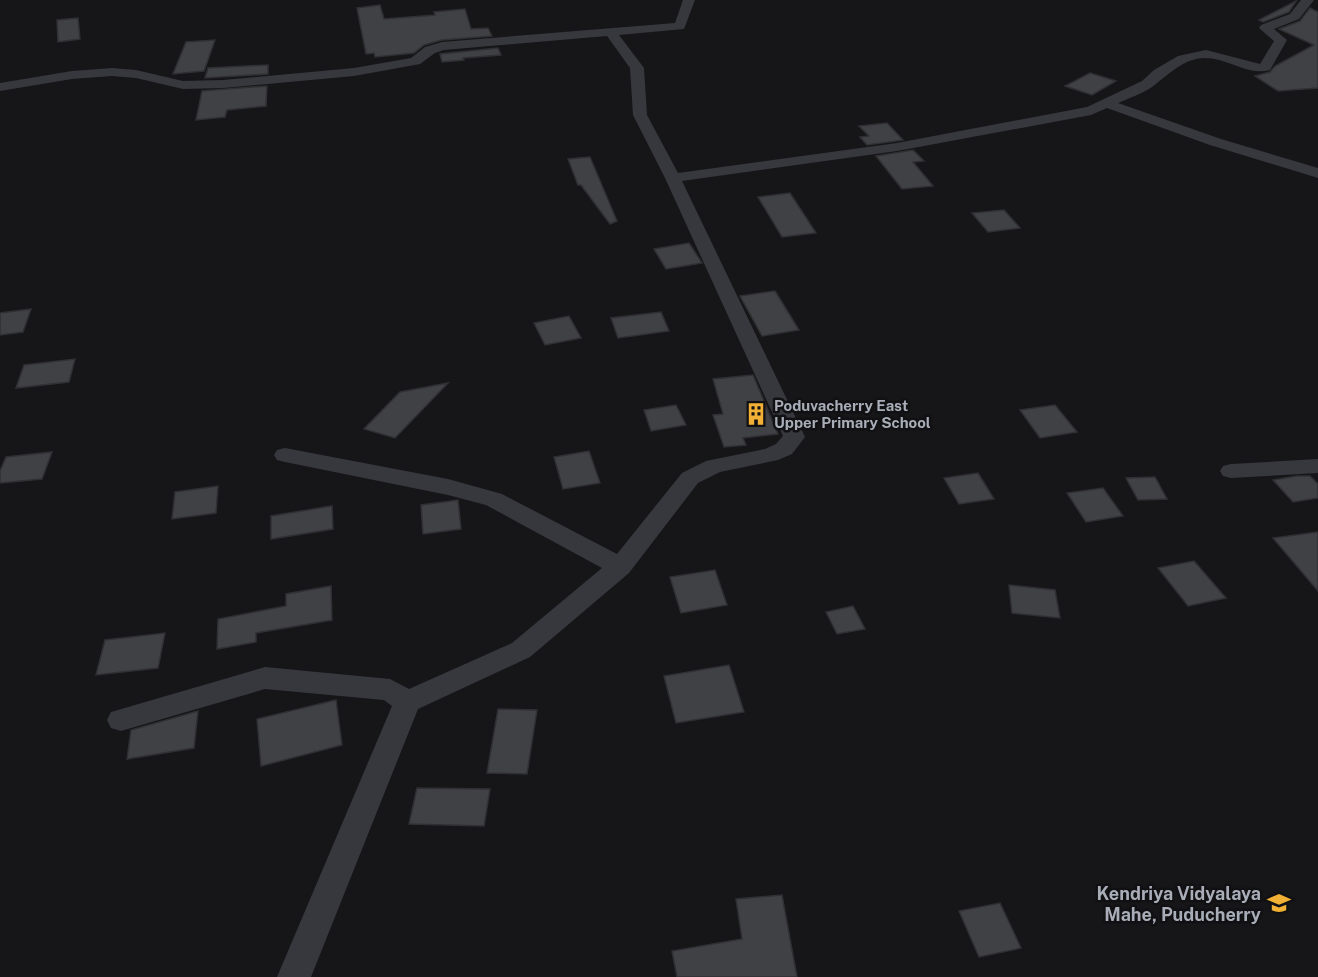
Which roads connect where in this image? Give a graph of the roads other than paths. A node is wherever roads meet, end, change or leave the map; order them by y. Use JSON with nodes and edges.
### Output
{"nodes":[{"id":1,"x":689,"y":0,"type":"edge"},
{"id":2,"x":1308,"y":0,"type":"edge"},
{"id":3,"x":611,"y":33,"type":"junction"},
{"id":4,"x":0,"y":87,"type":"edge"},
{"id":5,"x":1109,"y":102,"type":"junction"},
{"id":6,"x":1318,"y":173,"type":"edge"},
{"id":7,"x":673,"y":178,"type":"junction"},
{"id":8,"x":285,"y":455,"type":"dead end"},
{"id":9,"x":1318,"y":466,"type":"edge"},
{"id":10,"x":1231,"y":471,"type":"dead end"},
{"id":11,"x":620,"y":567,"type":"junction"},
{"id":12,"x":407,"y":702,"type":"junction"},
{"id":13,"x":122,"y":720,"type":"dead end"},
{"id":14,"x":294,"y":977,"type":"edge"}],
"edges":[{"from":1,"to":3,"type":"street"},
{"from":2,"to":5,"type":"street"},
{"from":3,"to":4,"type":"street"},
{"from":3,"to":7,"type":"street"},
{"from":5,"to":6,"type":"street"},
{"from":5,"to":7,"type":"street"},
{"from":7,"to":11,"type":"street"},
{"from":8,"to":11,"type":"street"},
{"from":9,"to":10,"type":"street"},
{"from":11,"to":12,"type":"street"},
{"from":12,"to":13,"type":"street"},
{"from":12,"to":14,"type":"street"}]}
